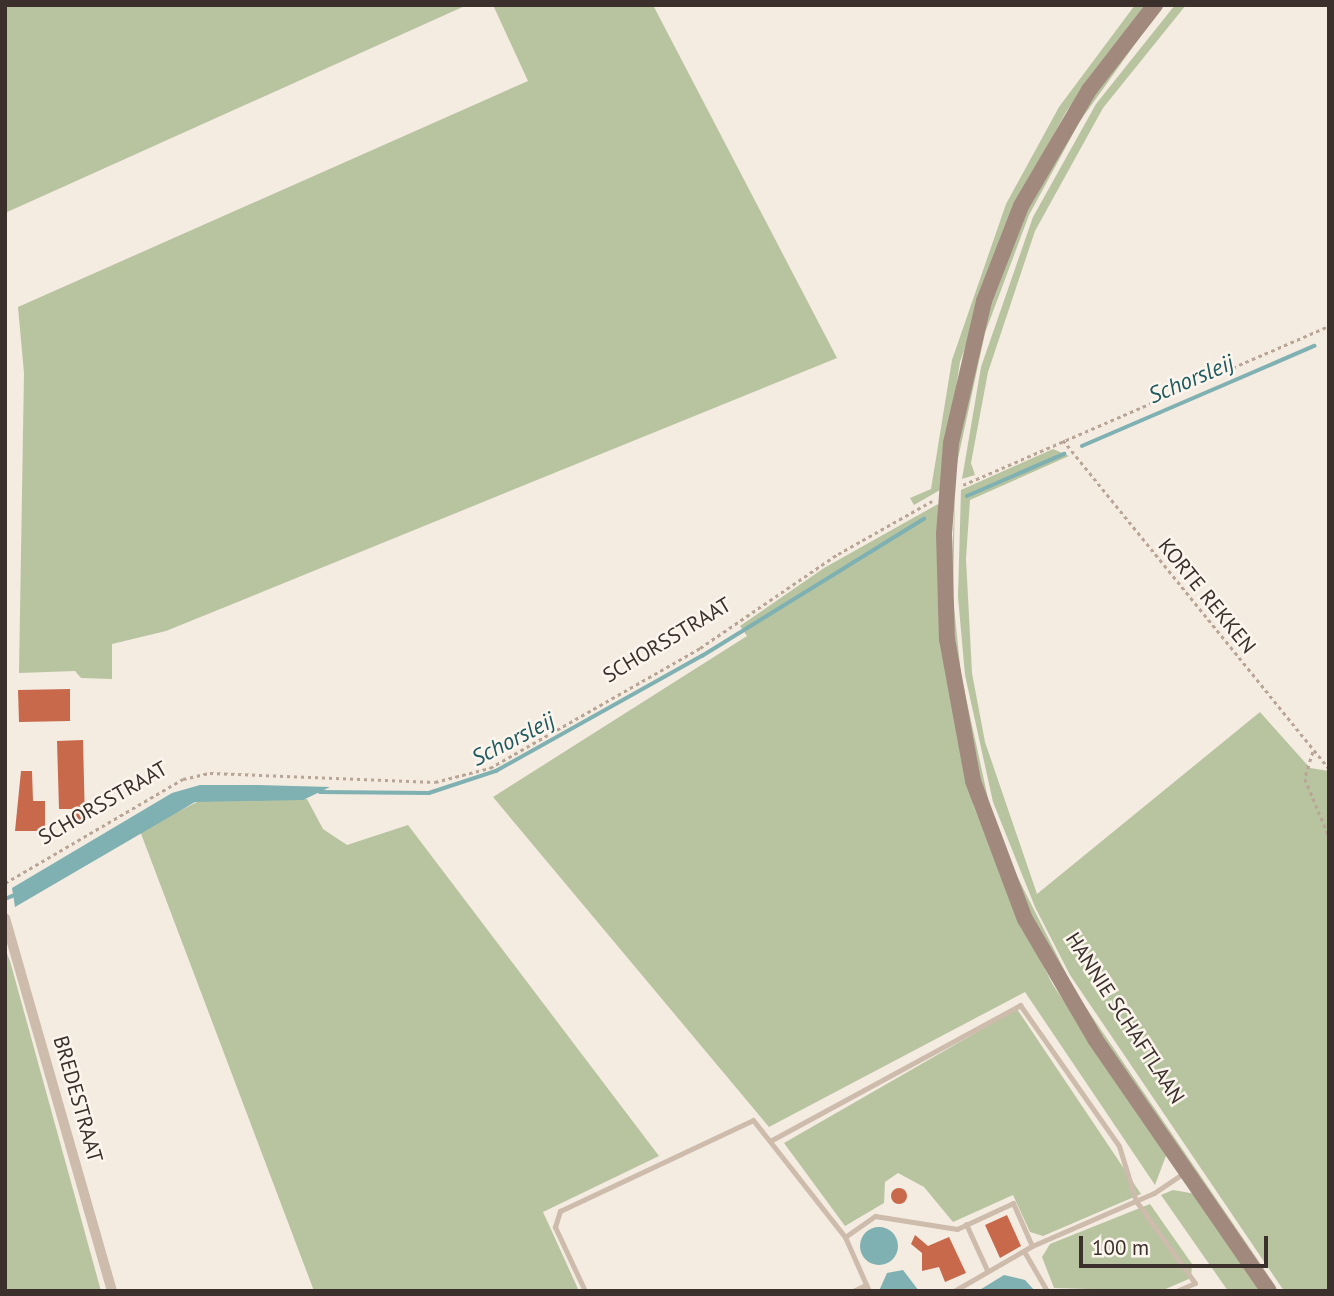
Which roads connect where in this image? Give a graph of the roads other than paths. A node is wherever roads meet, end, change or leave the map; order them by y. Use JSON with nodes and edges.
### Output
{"nodes":[{"id":1,"x":1155,"y":5,"type":"edge"},
{"id":2,"x":6,"y":921,"type":"edge"},
{"id":3,"x":770,"y":1141,"type":"junction"},
{"id":4,"x":1187,"y":1170,"type":"junction"},
{"id":5,"x":1136,"y":1201,"type":"junction"},
{"id":6,"x":966,"y":1224,"type":"junction"},
{"id":7,"x":845,"y":1237,"type":"junction"},
{"id":8,"x":1032,"y":1246,"type":"junction"},
{"id":9,"x":1025,"y":1253,"type":"junction"},
{"id":10,"x":987,"y":1270,"type":"junction"},
{"id":11,"x":1195,"y":1283,"type":"junction"},
{"id":12,"x":867,"y":1288,"type":"edge"},
{"id":13,"x":113,"y":1291,"type":"edge"},
{"id":14,"x":585,"y":1291,"type":"edge"},
{"id":15,"x":853,"y":1291,"type":"edge"},
{"id":16,"x":954,"y":1291,"type":"edge"},
{"id":17,"x":1047,"y":1291,"type":"edge"},
{"id":18,"x":1176,"y":1291,"type":"edge"},
{"id":19,"x":1200,"y":1291,"type":"edge"},
{"id":20,"x":1269,"y":1291,"type":"edge"}],
"edges":[{"from":1,"to":4,"type":"main road","name":"HANNIE SCHAFTLAAN"},
{"from":2,"to":13,"type":"street","name":"BREDESTRAAT"},
{"from":3,"to":5,"type":"lane"},
{"from":3,"to":7,"type":"lane"},
{"from":3,"to":14,"type":"lane"},
{"from":4,"to":5,"type":"lane"},
{"from":4,"to":20,"type":"main road","name":"HANNIE SCHAFTLAAN"},
{"from":5,"to":8,"type":"lane"},
{"from":5,"to":11,"type":"lane"},
{"from":6,"to":7,"type":"lane"},
{"from":6,"to":8,"type":"lane"},
{"from":6,"to":10,"type":"lane"},
{"from":7,"to":12,"type":"lane"},
{"from":8,"to":9,"type":"lane"},
{"from":9,"to":10,"type":"lane"},
{"from":9,"to":17,"type":"lane"},
{"from":10,"to":16,"type":"lane"},
{"from":11,"to":18,"type":"lane"},
{"from":11,"to":19,"type":"lane"},
{"from":12,"to":15,"type":"lane"}]}
